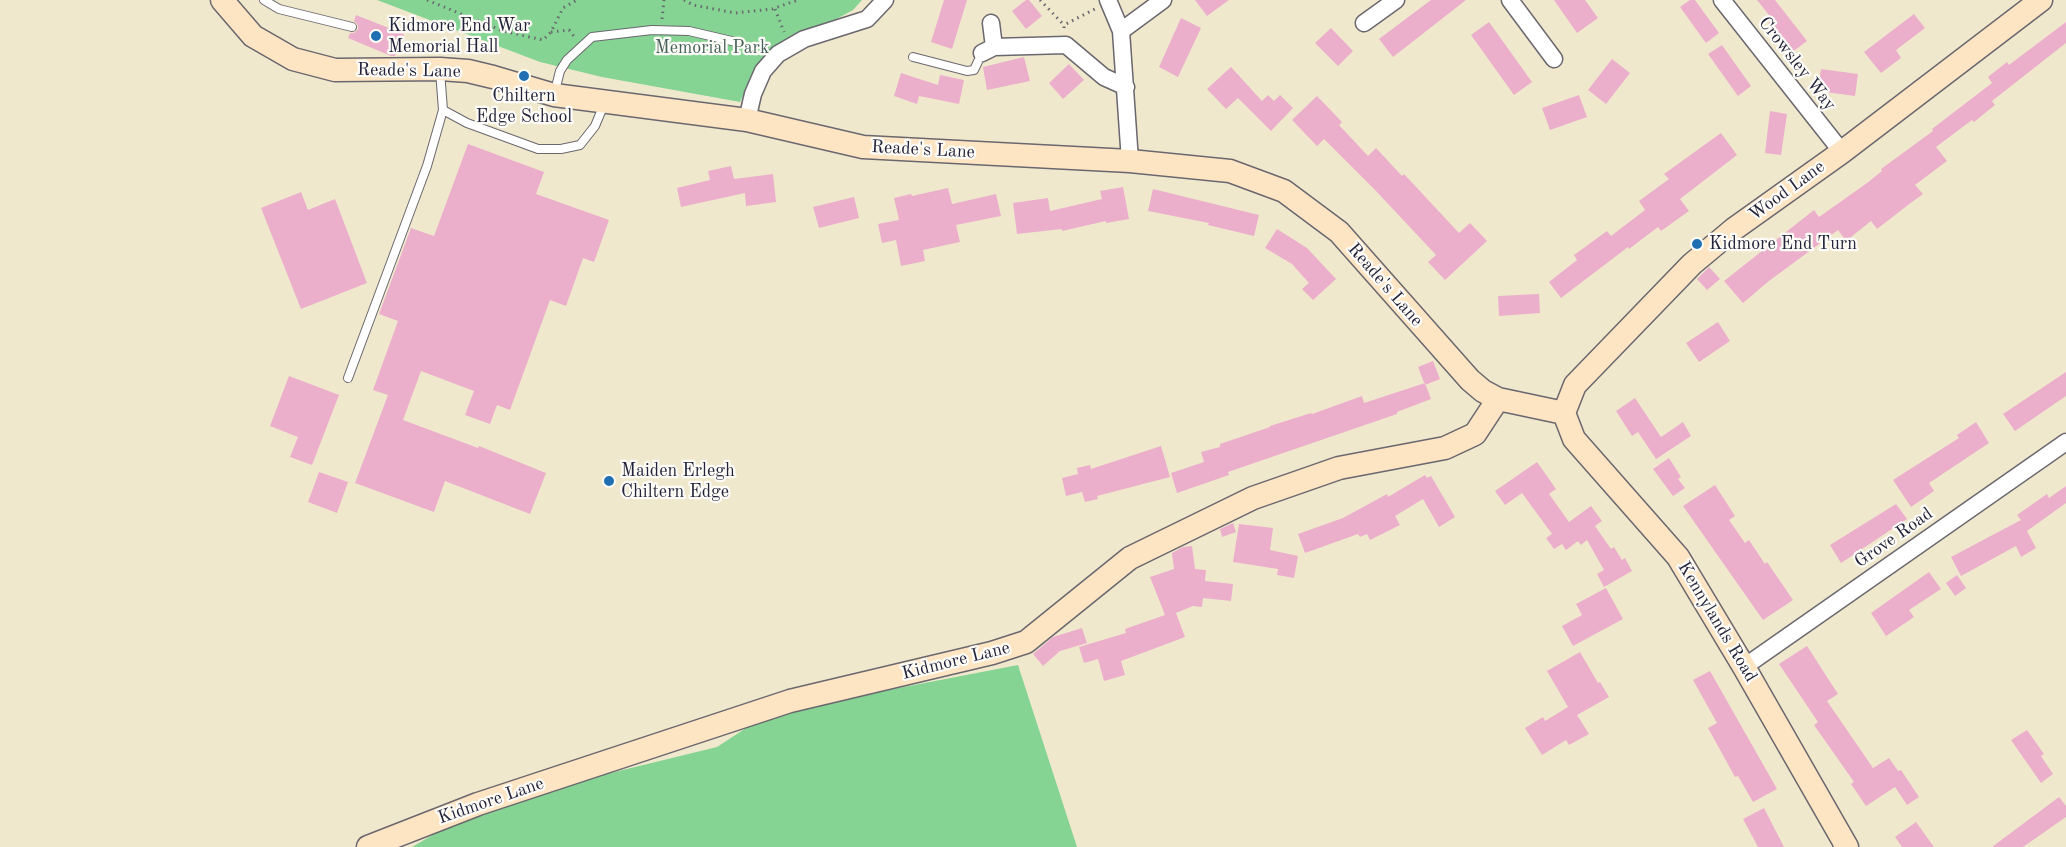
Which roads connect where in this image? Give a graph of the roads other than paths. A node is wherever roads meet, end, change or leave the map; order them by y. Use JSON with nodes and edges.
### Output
{"nodes":[{"id":1,"x":222,"y":0,"type":"edge"},
{"id":2,"x":264,"y":0,"type":"edge"},
{"id":3,"x":885,"y":0,"type":"edge"},
{"id":4,"x":1163,"y":0,"type":"edge"},
{"id":5,"x":1396,"y":0,"type":"edge"},
{"id":6,"x":1510,"y":0,"type":"edge"},
{"id":7,"x":1722,"y":0,"type":"edge"},
{"id":8,"x":2041,"y":0,"type":"edge"},
{"id":9,"x":1108,"y":1,"type":"edge"},
{"id":10,"x":991,"y":23,"type":"dead end"},
{"id":11,"x":1364,"y":23,"type":"dead end"},
{"id":12,"x":352,"y":27,"type":"dead end"},
{"id":13,"x":1121,"y":32,"type":"junction"},
{"id":14,"x":736,"y":42,"type":"dead end"},
{"id":15,"x":988,"y":50,"type":"junction"},
{"id":16,"x":913,"y":57,"type":"dead end"},
{"id":17,"x":1554,"y":59,"type":"dead end"},
{"id":18,"x":440,"y":69,"type":"junction"},
{"id":19,"x":1126,"y":87,"type":"junction"},
{"id":20,"x":554,"y":95,"type":"junction"},
{"id":21,"x":606,"y":102,"type":"junction"},
{"id":22,"x":443,"y":110,"type":"junction"},
{"id":23,"x":747,"y":120,"type":"junction"},
{"id":24,"x":1842,"y":152,"type":"junction"},
{"id":25,"x":1130,"y":161,"type":"junction"},
{"id":26,"x":348,"y":378,"type":"dead end"},
{"id":27,"x":1498,"y":399,"type":"junction"},
{"id":28,"x":1564,"y":414,"type":"junction"},
{"id":29,"x":2066,"y":442,"type":"edge"},
{"id":30,"x":1744,"y":667,"type":"junction"},
{"id":31,"x":368,"y":847,"type":"edge"},
{"id":32,"x":1847,"y":847,"type":"edge"}],
"edges":[{"from":1,"to":18,"type":"street","name":"Reade's Lane"},
{"from":2,"to":12,"type":"lane"},
{"from":3,"to":23,"type":"street"},
{"from":4,"to":13,"type":"street"},
{"from":5,"to":11,"type":"street"},
{"from":6,"to":17,"type":"street"},
{"from":7,"to":24,"type":"street","name":"Crowsley Way"},
{"from":8,"to":24,"type":"street","name":"Wood Lane"},
{"from":9,"to":13,"type":"street"},
{"from":10,"to":15,"type":"street"},
{"from":13,"to":19,"type":"street"},
{"from":14,"to":20,"type":"lane"},
{"from":15,"to":16,"type":"lane"},
{"from":15,"to":19,"type":"street"},
{"from":18,"to":20,"type":"street","name":"Reade's Lane"},
{"from":18,"to":22,"type":"lane"},
{"from":19,"to":25,"type":"street"},
{"from":20,"to":21,"type":"street","name":"Reade's Lane"},
{"from":21,"to":22,"type":"lane"},
{"from":21,"to":23,"type":"street","name":"Reade's Lane"},
{"from":22,"to":26,"type":"lane"},
{"from":23,"to":25,"type":"street","name":"Reade's Lane"},
{"from":24,"to":28,"type":"street","name":"Wood Lane"},
{"from":25,"to":27,"type":"street","name":"Reade's Lane"},
{"from":27,"to":28,"type":"street","name":"Reade's Lane"},
{"from":27,"to":31,"type":"street","name":"Kidmore Lane"},
{"from":28,"to":30,"type":"street","name":"Kennylands Road"},
{"from":29,"to":30,"type":"street","name":"Grove Road"},
{"from":30,"to":32,"type":"street","name":"Kennylands Road"}]}
